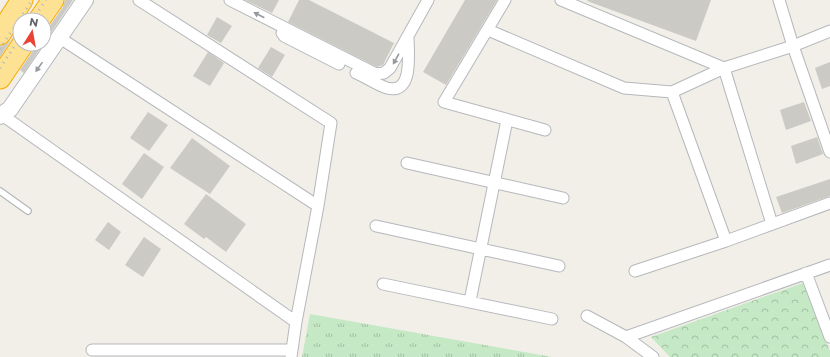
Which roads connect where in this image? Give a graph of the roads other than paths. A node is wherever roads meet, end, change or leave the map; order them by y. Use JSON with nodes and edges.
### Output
{"nodes":[{"id":1,"x":22,"y":0,"type":"edge"},
{"id":2,"x":53,"y":0,"type":"edge"},
{"id":3,"x":85,"y":0,"type":"edge"},
{"id":4,"x":138,"y":0,"type":"edge"},
{"id":5,"x":230,"y":0,"type":"edge"},
{"id":6,"x":428,"y":0,"type":"edge"},
{"id":7,"x":505,"y":0,"type":"edge"},
{"id":8,"x":561,"y":0,"type":"edge"},
{"id":9,"x":779,"y":0,"type":"edge"},
{"id":10,"x":45,"y":12,"type":"edge"},
{"id":11,"x":277,"y":24,"type":"junction"},
{"id":12,"x":488,"y":30,"type":"junction"},
{"id":13,"x":830,"y":31,"type":"edge"},
{"id":14,"x":0,"y":34,"type":"edge"},
{"id":15,"x":408,"y":36,"type":"junction"},
{"id":16,"x":60,"y":38,"type":"junction"},
{"id":17,"x":793,"y":46,"type":"junction"},
{"id":18,"x":18,"y":52,"type":"edge"},
{"id":19,"x":339,"y":64,"type":"dead end"},
{"id":20,"x":724,"y":68,"type":"junction"},
{"id":21,"x":356,"y":73,"type":"dead end"},
{"id":22,"x":0,"y":78,"type":"edge"},
{"id":23,"x":672,"y":92,"type":"junction"},
{"id":24,"x":1,"y":116,"type":"edge"},
{"id":25,"x":507,"y":120,"type":"junction"},
{"id":26,"x":545,"y":130,"type":"dead end"},
{"id":27,"x":830,"y":152,"type":"edge"},
{"id":28,"x":407,"y":163,"type":"dead end"},
{"id":29,"x":494,"y":182,"type":"junction"},
{"id":30,"x":0,"y":191,"type":"edge"},
{"id":31,"x":563,"y":198,"type":"dead end"},
{"id":32,"x":830,"y":203,"type":"edge"},
{"id":33,"x":318,"y":206,"type":"junction"},
{"id":34,"x":28,"y":211,"type":"dead end"},
{"id":35,"x":772,"y":224,"type":"junction"},
{"id":36,"x":376,"y":226,"type":"dead end"},
{"id":37,"x":726,"y":242,"type":"junction"},
{"id":38,"x":480,"y":249,"type":"junction"},
{"id":39,"x":830,"y":265,"type":"edge"},
{"id":40,"x":559,"y":266,"type":"dead end"},
{"id":41,"x":635,"y":271,"type":"dead end"},
{"id":42,"x":806,"y":273,"type":"junction"},
{"id":43,"x":383,"y":284,"type":"dead end"},
{"id":44,"x":470,"y":301,"type":"junction"},
{"id":45,"x":587,"y":316,"type":"dead end"},
{"id":46,"x":552,"y":319,"type":"dead end"},
{"id":47,"x":296,"y":322,"type":"junction"},
{"id":48,"x":626,"y":337,"type":"junction"},
{"id":49,"x":830,"y":337,"type":"edge"},
{"id":50,"x":92,"y":350,"type":"dead end"},
{"id":51,"x":292,"y":353,"type":"edge"},
{"id":52,"x":653,"y":357,"type":"edge"}],
"edges":[{"from":1,"to":14,"type":"highway"},
{"from":2,"to":10,"type":"highway"},
{"from":3,"to":16,"type":"street"},
{"from":4,"to":33,"type":"street"},
{"from":11,"to":5,"type":"street","one_way":true},
{"from":6,"to":15,"type":"street"},
{"from":7,"to":12,"type":"street"},
{"from":8,"to":20,"type":"street"},
{"from":9,"to":17,"type":"street"},
{"from":15,"to":11,"type":"street","one_way":true},
{"from":11,"to":19,"type":"street"},
{"from":12,"to":23,"type":"street"},
{"from":12,"to":25,"type":"street"},
{"from":13,"to":17,"type":"street"},
{"from":15,"to":21,"type":"street"},
{"from":16,"to":24,"type":"street","one_way":true},
{"from":16,"to":33,"type":"street"},
{"from":17,"to":20,"type":"street"},
{"from":17,"to":27,"type":"street"},
{"from":18,"to":22,"type":"highway"},
{"from":20,"to":23,"type":"street"},
{"from":20,"to":35,"type":"street"},
{"from":23,"to":37,"type":"street"},
{"from":24,"to":47,"type":"street"},
{"from":25,"to":26,"type":"street"},
{"from":25,"to":29,"type":"street"},
{"from":28,"to":29,"type":"street"},
{"from":29,"to":31,"type":"street"},
{"from":29,"to":38,"type":"street"},
{"from":30,"to":34,"type":"lane"},
{"from":32,"to":35,"type":"street"},
{"from":33,"to":47,"type":"street"},
{"from":35,"to":37,"type":"street"},
{"from":36,"to":38,"type":"street"},
{"from":37,"to":41,"type":"street"},
{"from":38,"to":40,"type":"street"},
{"from":38,"to":44,"type":"street"},
{"from":39,"to":42,"type":"street"},
{"from":42,"to":48,"type":"street"},
{"from":42,"to":49,"type":"street"},
{"from":43,"to":44,"type":"street"},
{"from":44,"to":46,"type":"street"},
{"from":45,"to":48,"type":"street"},
{"from":47,"to":51,"type":"street"},
{"from":48,"to":52,"type":"street"},
{"from":50,"to":51,"type":"street"}]}
